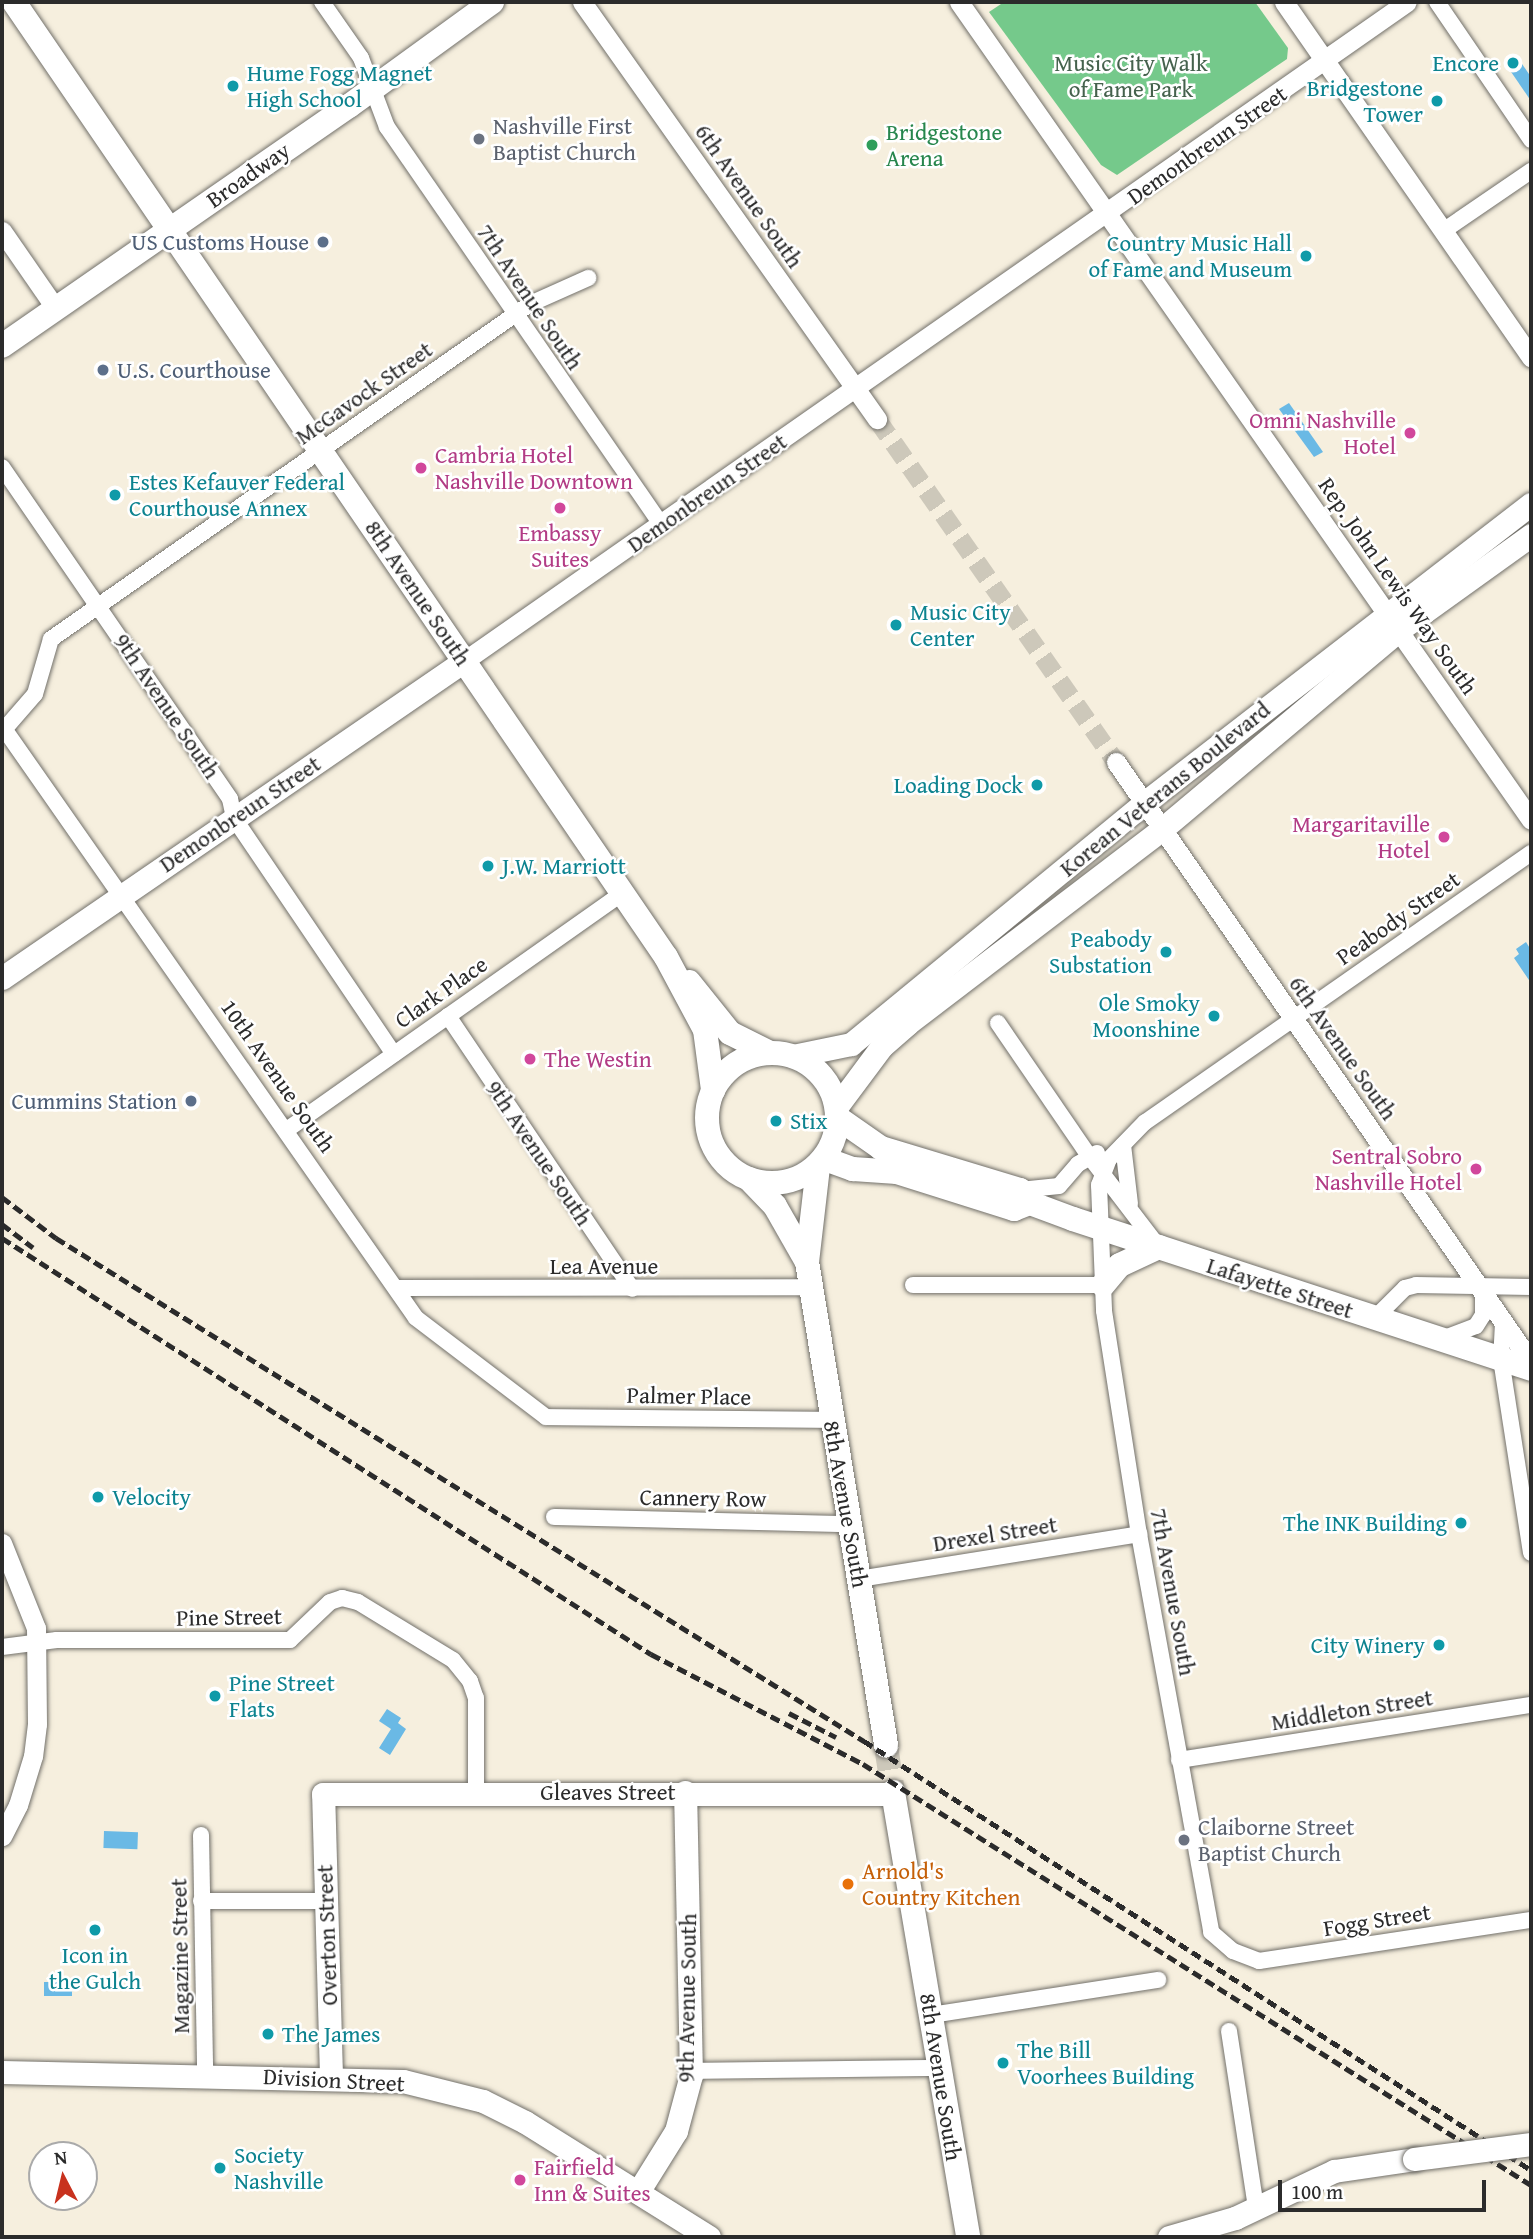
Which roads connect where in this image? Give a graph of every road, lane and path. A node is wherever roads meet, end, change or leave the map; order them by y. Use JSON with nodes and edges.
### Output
{"nodes":[{"id":1,"x":14,"y":2,"type":"edge"},
{"id":2,"x":322,"y":2,"type":"edge"},
{"id":3,"x":492,"y":2,"type":"edge"},
{"id":4,"x":582,"y":2,"type":"edge"},
{"id":5,"x":959,"y":2,"type":"edge"},
{"id":6,"x":1284,"y":2,"type":"edge"},
{"id":7,"x":1407,"y":2,"type":"edge"},
{"id":8,"x":1437,"y":2,"type":"edge"},
{"id":9,"x":1325,"y":61,"type":"junction"},
{"id":10,"x":371,"y":88,"type":"junction"},
{"id":11,"x":1531,"y":139,"type":"edge"},
{"id":12,"x":1531,"y":171,"type":"edge"},
{"id":13,"x":1110,"y":214,"type":"junction"},
{"id":14,"x":171,"y":229,"type":"junction"},
{"id":15,"x":1443,"y":230,"type":"junction"},
{"id":16,"x":2,"y":232,"type":"edge"},
{"id":17,"x":588,"y":278,"type":"dead end"},
{"id":18,"x":56,"y":309,"type":"junction"},
{"id":19,"x":515,"y":315,"type":"junction"},
{"id":20,"x":2,"y":346,"type":"edge"},
{"id":21,"x":1531,"y":358,"type":"edge"},
{"id":22,"x":856,"y":389,"type":"junction"},
{"id":23,"x":877,"y":419,"type":"tunnel mouth"},
{"id":24,"x":321,"y":451,"type":"junction"},
{"id":25,"x":2,"y":467,"type":"edge"},
{"id":26,"x":1531,"y":504,"type":"edge"},
{"id":27,"x":662,"y":524,"type":"junction"},
{"id":28,"x":1531,"y":535,"type":"edge"},
{"id":29,"x":99,"y":606,"type":"junction"},
{"id":30,"x":1393,"y":622,"type":"junction"},
{"id":31,"x":464,"y":661,"type":"junction"},
{"id":32,"x":4,"y":731,"type":"edge"},
{"id":33,"x":1116,"y":762,"type":"tunnel mouth"},
{"id":34,"x":1144,"y":803,"type":"junction"},
{"id":35,"x":234,"y":818,"type":"junction"},
{"id":36,"x":1531,"y":820,"type":"edge"},
{"id":37,"x":1162,"y":829,"type":"junction"},
{"id":38,"x":1531,"y":853,"type":"edge"},
{"id":39,"x":622,"y":893,"type":"junction"},
{"id":40,"x":122,"y":894,"type":"junction"},
{"id":41,"x":666,"y":957,"type":"junction"},
{"id":42,"x":2,"y":978,"type":"edge"},
{"id":43,"x":447,"y":1016,"type":"junction"},
{"id":44,"x":1293,"y":1017,"type":"junction"},
{"id":45,"x":998,"y":1023,"type":"dead end"},
{"id":46,"x":768,"y":1052,"type":"junction"},
{"id":47,"x":394,"y":1054,"type":"junction"},
{"id":48,"x":793,"y":1056,"type":"junction"},
{"id":49,"x":713,"y":1090,"type":"junction"},
{"id":50,"x":838,"y":1112,"type":"junction"},
{"id":51,"x":288,"y":1129,"type":"junction"},
{"id":52,"x":1123,"y":1145,"type":"junction"},
{"id":53,"x":1089,"y":1156,"type":"junction"},
{"id":54,"x":821,"y":1163,"type":"junction"},
{"id":55,"x":1101,"y":1170,"type":"junction"},
{"id":56,"x":750,"y":1179,"type":"junction"},
{"id":57,"x":1025,"y":1196,"type":"junction"},
{"id":58,"x":1131,"y":1209,"type":"junction"},
{"id":59,"x":1100,"y":1228,"type":"junction"},
{"id":60,"x":1158,"y":1247,"type":"junction"},
{"id":61,"x":807,"y":1262,"type":"junction"},
{"id":62,"x":913,"y":1285,"type":"dead end"},
{"id":63,"x":1102,"y":1285,"type":"junction"},
{"id":64,"x":810,"y":1287,"type":"junction"},
{"id":65,"x":1531,"y":1287,"type":"edge"},
{"id":66,"x":398,"y":1288,"type":"junction"},
{"id":67,"x":632,"y":1289,"type":"junction"},
{"id":68,"x":1480,"y":1290,"type":"junction"},
{"id":69,"x":1374,"y":1319,"type":"junction"},
{"id":70,"x":1503,"y":1323,"type":"junction"},
{"id":71,"x":1440,"y":1340,"type":"junction"},
{"id":72,"x":1501,"y":1359,"type":"junction"},
{"id":73,"x":1531,"y":1362,"type":"edge"},
{"id":74,"x":1531,"y":1369,"type":"edge"},
{"id":75,"x":546,"y":1418,"type":"joint"},
{"id":76,"x":832,"y":1420,"type":"junction"},
{"id":77,"x":554,"y":1517,"type":"dead end"},
{"id":78,"x":851,"y":1524,"type":"junction"},
{"id":79,"x":1139,"y":1534,"type":"junction"},
{"id":80,"x":2,"y":1543,"type":"edge"},
{"id":81,"x":1531,"y":1553,"type":"edge"},
{"id":82,"x":859,"y":1579,"type":"junction"},
{"id":83,"x":36,"y":1643,"type":"junction"},
{"id":84,"x":2,"y":1647,"type":"edge"},
{"id":85,"x":1531,"y":1706,"type":"edge"},
{"id":86,"x":886,"y":1746,"type":"tunnel mouth"},
{"id":87,"x":1180,"y":1760,"type":"junction"},
{"id":88,"x":685,"y":1792,"type":"junction"},
{"id":89,"x":476,"y":1793,"type":"junction"},
{"id":90,"x":893,"y":1793,"type":"joint"},
{"id":91,"x":323,"y":1794,"type":"joint"},
{"id":92,"x":201,"y":1835,"type":"dead end"},
{"id":93,"x":2,"y":1836,"type":"edge"},
{"id":94,"x":201,"y":1901,"type":"junction"},
{"id":95,"x":325,"y":1901,"type":"junction"},
{"id":96,"x":1531,"y":1920,"type":"edge"},
{"id":97,"x":1233,"y":1951,"type":"joint"},
{"id":98,"x":1158,"y":1980,"type":"dead end"},
{"id":99,"x":931,"y":2015,"type":"junction"},
{"id":100,"x":1229,"y":2031,"type":"dead end"},
{"id":101,"x":940,"y":2068,"type":"junction"},
{"id":102,"x":2,"y":2071,"type":"edge"},
{"id":103,"x":691,"y":2071,"type":"junction"},
{"id":104,"x":205,"y":2075,"type":"junction"},
{"id":105,"x":331,"y":2076,"type":"junction"},
{"id":106,"x":1531,"y":2144,"type":"edge"},
{"id":107,"x":638,"y":2192,"type":"junction"},
{"id":108,"x":1256,"y":2208,"type":"junction"},
{"id":109,"x":709,"y":2237,"type":"edge"},
{"id":110,"x":968,"y":2237,"type":"edge"},
{"id":111,"x":1169,"y":2237,"type":"edge"}],
"edges":[{"from":1,"to":14,"type":"main road","name":"8th Avenue South"},
{"from":2,"to":10,"type":"street","name":"7th Avenue South"},
{"from":3,"to":10,"type":"main road","name":"Broadway"},
{"from":4,"to":22,"type":"street","name":"6th Avenue South"},
{"from":5,"to":13,"type":"street","name":"Rep. John Lewis Way South"},
{"from":6,"to":9,"type":"street"},
{"from":7,"to":9,"type":"street","name":"Demonbreun Street"},
{"from":8,"to":11,"type":"street"},
{"from":9,"to":13,"type":"street","name":"Demonbreun Street"},
{"from":9,"to":15,"type":"street"},
{"from":10,"to":14,"type":"main road","name":"Broadway"},
{"from":10,"to":19,"type":"street","name":"7th Avenue South"},
{"from":12,"to":15,"type":"street"},
{"from":13,"to":22,"type":"street","name":"Demonbreun Street"},
{"from":13,"to":30,"type":"street","name":"Rep. John Lewis Way South"},
{"from":14,"to":18,"type":"main road","name":"Broadway"},
{"from":14,"to":24,"type":"main road","name":"8th Avenue South"},
{"from":15,"to":21,"type":"street"},
{"from":16,"to":18,"type":"street"},
{"from":17,"to":19,"type":"street","name":"McGavock Street"},
{"from":18,"to":20,"type":"main road","name":"Broadway"},
{"from":19,"to":24,"type":"street","name":"McGavock Street"},
{"from":19,"to":27,"type":"street","name":"7th Avenue South"},
{"from":22,"to":23,"type":"street","name":"6th Avenue South"},
{"from":22,"to":27,"type":"street","name":"Demonbreun Street"},
{"from":24,"to":29,"type":"street","name":"McGavock Street"},
{"from":24,"to":31,"type":"main road","name":"8th Avenue South"},
{"from":25,"to":29,"type":"street","name":"9th Avenue South"},
{"from":26,"to":30,"type":"main road","name":"Korean Veterans Boulevard"},
{"from":27,"to":31,"type":"street","name":"Demonbreun Street"},
{"from":28,"to":30,"type":"main road","name":"Korean Veterans Boulevard"},
{"from":29,"to":32,"type":"street","name":"McGavock Street"},
{"from":29,"to":35,"type":"street","name":"9th Avenue South"},
{"from":30,"to":34,"type":"main road","name":"Korean Veterans Boulevard"},
{"from":30,"to":36,"type":"street","name":"Rep. John Lewis Way South"},
{"from":30,"to":37,"type":"main road","name":"Korean Veterans Boulevard"},
{"from":31,"to":35,"type":"main road","name":"Demonbreun Street"},
{"from":31,"to":39,"type":"main road","name":"8th Avenue South"},
{"from":32,"to":40,"type":"street","name":"10th Avenue South"},
{"from":33,"to":34,"type":"street","name":"6th Avenue South"},
{"from":34,"to":37,"type":"street","name":"6th Avenue South"},
{"from":34,"to":48,"type":"main road","name":"Korean Veterans Boulevard"},
{"from":35,"to":40,"type":"main road","name":"Demonbreun Street"},
{"from":35,"to":47,"type":"street","name":"9th Avenue South"},
{"from":37,"to":44,"type":"street","name":"6th Avenue South"},
{"from":37,"to":50,"type":"main road","name":"Korean Veterans Boulevard"},
{"from":38,"to":44,"type":"street","name":"Peabody Street"},
{"from":39,"to":41,"type":"main road","name":"8th Avenue South"},
{"from":39,"to":43,"type":"street","name":"Clark Place"},
{"from":40,"to":42,"type":"main road","name":"Demonbreun Street"},
{"from":40,"to":51,"type":"street","name":"10th Avenue South"},
{"from":41,"to":46,"type":"main road","name":"8th Avenue South"},
{"from":41,"to":49,"type":"main road","name":"8th Avenue South"},
{"from":43,"to":47,"type":"street","name":"Clark Place"},
{"from":43,"to":67,"type":"street","name":"9th Avenue South"},
{"from":44,"to":52,"type":"street","name":"Peabody Street"},
{"from":44,"to":68,"type":"street","name":"6th Avenue South"},
{"from":45,"to":53,"type":"street"},
{"from":46,"to":48,"type":"main road"},
{"from":46,"to":49,"type":"main road"},
{"from":47,"to":51,"type":"street","name":"Clark Place"},
{"from":48,"to":50,"type":"main road"},
{"from":49,"to":56,"type":"main road"},
{"from":50,"to":54,"type":"main road"},
{"from":50,"to":57,"type":"main road","name":"Lafayette Street"},
{"from":51,"to":66,"type":"street","name":"10th Avenue South"},
{"from":52,"to":53,"type":"street","name":"Peabody Street"},
{"from":52,"to":55,"type":"street","name":"Peabody Street"},
{"from":52,"to":58,"type":"street"},
{"from":53,"to":55,"type":"street"},
{"from":53,"to":57,"type":"street","name":"Peabody Street"},
{"from":54,"to":56,"type":"main road"},
{"from":54,"to":57,"type":"main road","name":"Lafayette Street"},
{"from":54,"to":61,"type":"main road","name":"8th Avenue South"},
{"from":55,"to":58,"type":"street"},
{"from":55,"to":59,"type":"street"},
{"from":56,"to":61,"type":"main road","name":"8th Avenue South"},
{"from":57,"to":59,"type":"main road","name":"Lafayette Street"},
{"from":58,"to":60,"type":"street"},
{"from":59,"to":60,"type":"main road","name":"Lafayette Street"},
{"from":59,"to":63,"type":"street","name":"7th Avenue South"},
{"from":60,"to":63,"type":"main road"},
{"from":60,"to":69,"type":"main road","name":"Lafayette Street"},
{"from":61,"to":64,"type":"main road","name":"8th Avenue South"},
{"from":62,"to":63,"type":"street"},
{"from":63,"to":79,"type":"street","name":"7th Avenue South"},
{"from":64,"to":67,"type":"street","name":"Lea Avenue"},
{"from":64,"to":76,"type":"main road","name":"8th Avenue South"},
{"from":65,"to":68,"type":"street"},
{"from":66,"to":67,"type":"street","name":"Lea Avenue"},
{"from":66,"to":75,"type":"street","name":"10th Avenue South"},
{"from":68,"to":69,"type":"street"},
{"from":68,"to":70,"type":"street","name":"6th Avenue South"},
{"from":68,"to":71,"type":"street"},
{"from":69,"to":71,"type":"main road","name":"Lafayette Street"},
{"from":70,"to":72,"type":"street"},
{"from":70,"to":73,"type":"street","name":"6th Avenue South"},
{"from":71,"to":72,"type":"main road","name":"Lafayette Street"},
{"from":72,"to":74,"type":"main road","name":"Lafayette Street"},
{"from":72,"to":81,"type":"street"},
{"from":75,"to":76,"type":"street","name":"Palmer Place"},
{"from":76,"to":78,"type":"main road","name":"8th Avenue South"},
{"from":77,"to":78,"type":"street","name":"Cannery Row"},
{"from":78,"to":82,"type":"main road","name":"8th Avenue South"},
{"from":79,"to":82,"type":"street","name":"Drexel Street"},
{"from":79,"to":87,"type":"street","name":"7th Avenue South"},
{"from":80,"to":83,"type":"street"},
{"from":82,"to":86,"type":"main road","name":"8th Avenue South"},
{"from":83,"to":84,"type":"street","name":"Pine Street"},
{"from":83,"to":89,"type":"street","name":"Pine Street"},
{"from":83,"to":93,"type":"street"},
{"from":85,"to":87,"type":"street","name":"Middleton Street"},
{"from":87,"to":97,"type":"street","name":"7th Avenue South"},
{"from":88,"to":89,"type":"main road","name":"Gleaves Street"},
{"from":88,"to":90,"type":"main road","name":"Gleaves Street"},
{"from":88,"to":103,"type":"main road","name":"9th Avenue South"},
{"from":89,"to":91,"type":"main road","name":"Gleaves Street"},
{"from":90,"to":99,"type":"main road","name":"8th Avenue South"},
{"from":91,"to":95,"type":"main road","name":"Overton Street"},
{"from":92,"to":94,"type":"street","name":"Magazine Street"},
{"from":94,"to":95,"type":"street"},
{"from":94,"to":104,"type":"street","name":"Magazine Street"},
{"from":95,"to":105,"type":"main road","name":"Overton Street"},
{"from":96,"to":97,"type":"street","name":"Fogg Street"},
{"from":98,"to":99,"type":"street"},
{"from":99,"to":101,"type":"main road","name":"8th Avenue South"},
{"from":100,"to":108,"type":"street"},
{"from":101,"to":103,"type":"street"},
{"from":101,"to":110,"type":"main road","name":"8th Avenue South"},
{"from":102,"to":104,"type":"main road","name":"Division Street"},
{"from":103,"to":107,"type":"main road","name":"9th Avenue South"},
{"from":104,"to":105,"type":"main road","name":"Division Street"},
{"from":105,"to":107,"type":"main road","name":"Division Street"},
{"from":106,"to":108,"type":"main road","bridge":true},
{"from":107,"to":109,"type":"main road","name":"Division Street"},
{"from":108,"to":111,"type":"main road"}]}
